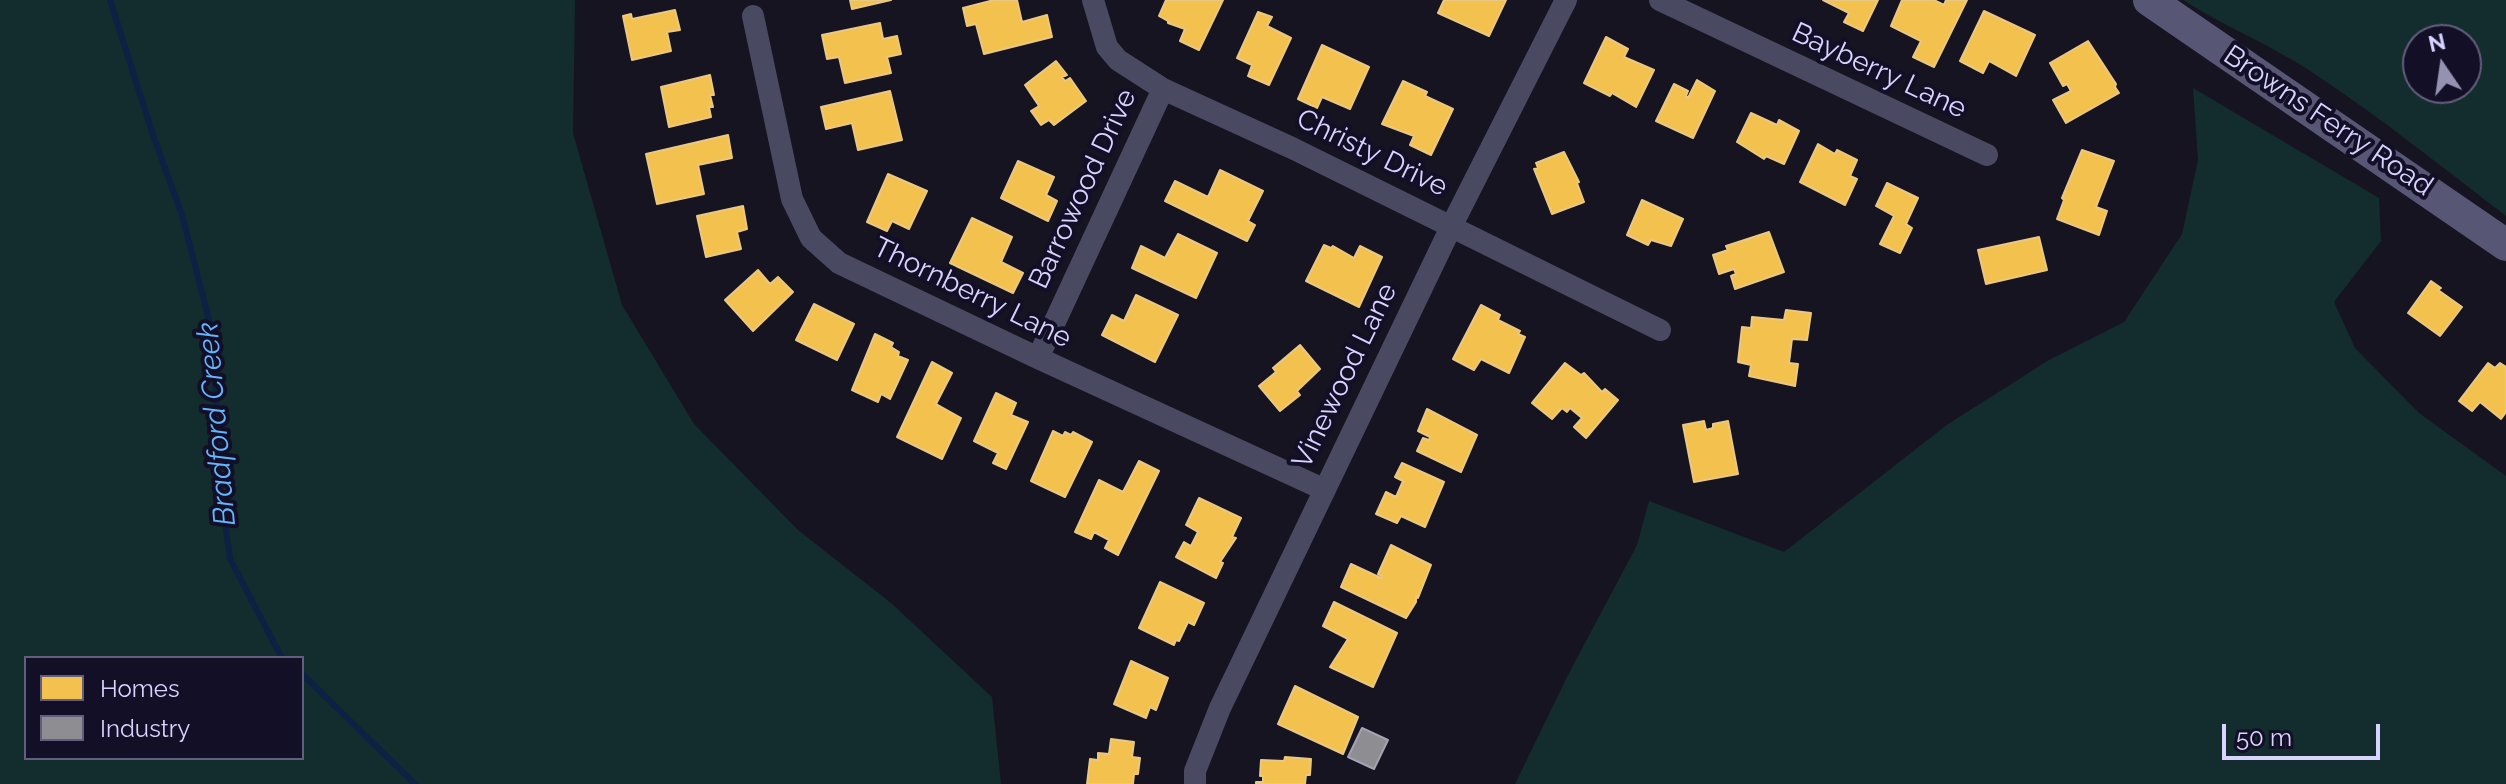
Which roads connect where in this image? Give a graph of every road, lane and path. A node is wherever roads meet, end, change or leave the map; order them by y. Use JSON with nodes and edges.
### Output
{"nodes":[{"id":1,"x":1093,"y":0,"type":"edge"},
{"id":2,"x":1566,"y":0,"type":"edge"},
{"id":3,"x":1660,"y":0,"type":"edge"},
{"id":4,"x":2149,"y":0,"type":"edge"},
{"id":5,"x":753,"y":16,"type":"dead end"},
{"id":6,"x":1163,"y":89,"type":"junction"},
{"id":7,"x":1987,"y":155,"type":"dead end"},
{"id":8,"x":1452,"y":225,"type":"junction"},
{"id":9,"x":2506,"y":245,"type":"edge"},
{"id":10,"x":1660,"y":330,"type":"dead end"},
{"id":11,"x":1038,"y":358,"type":"junction"},
{"id":12,"x":1323,"y":489,"type":"junction"},
{"id":13,"x":1195,"y":784,"type":"edge"}],
"edges":[{"from":1,"to":6,"type":"street","name":"Christy Drive"},
{"from":2,"to":8,"type":"street","name":"Vinewood Lane"},
{"from":3,"to":7,"type":"street","name":"Bayberry Lane"},
{"from":4,"to":9,"type":"street","name":"Browns Ferry Road"},
{"from":5,"to":11,"type":"street","name":"Thornberry Lane"},
{"from":6,"to":8,"type":"street","name":"Christy Drive"},
{"from":6,"to":11,"type":"street","name":"Barrowood Drive"},
{"from":8,"to":10,"type":"street","name":"Christy Drive"},
{"from":8,"to":12,"type":"street","name":"Vinewood Lane"},
{"from":11,"to":12,"type":"street","name":"Thornberry Lane"},
{"from":12,"to":13,"type":"street","name":"Vinewood Lane"}]}
